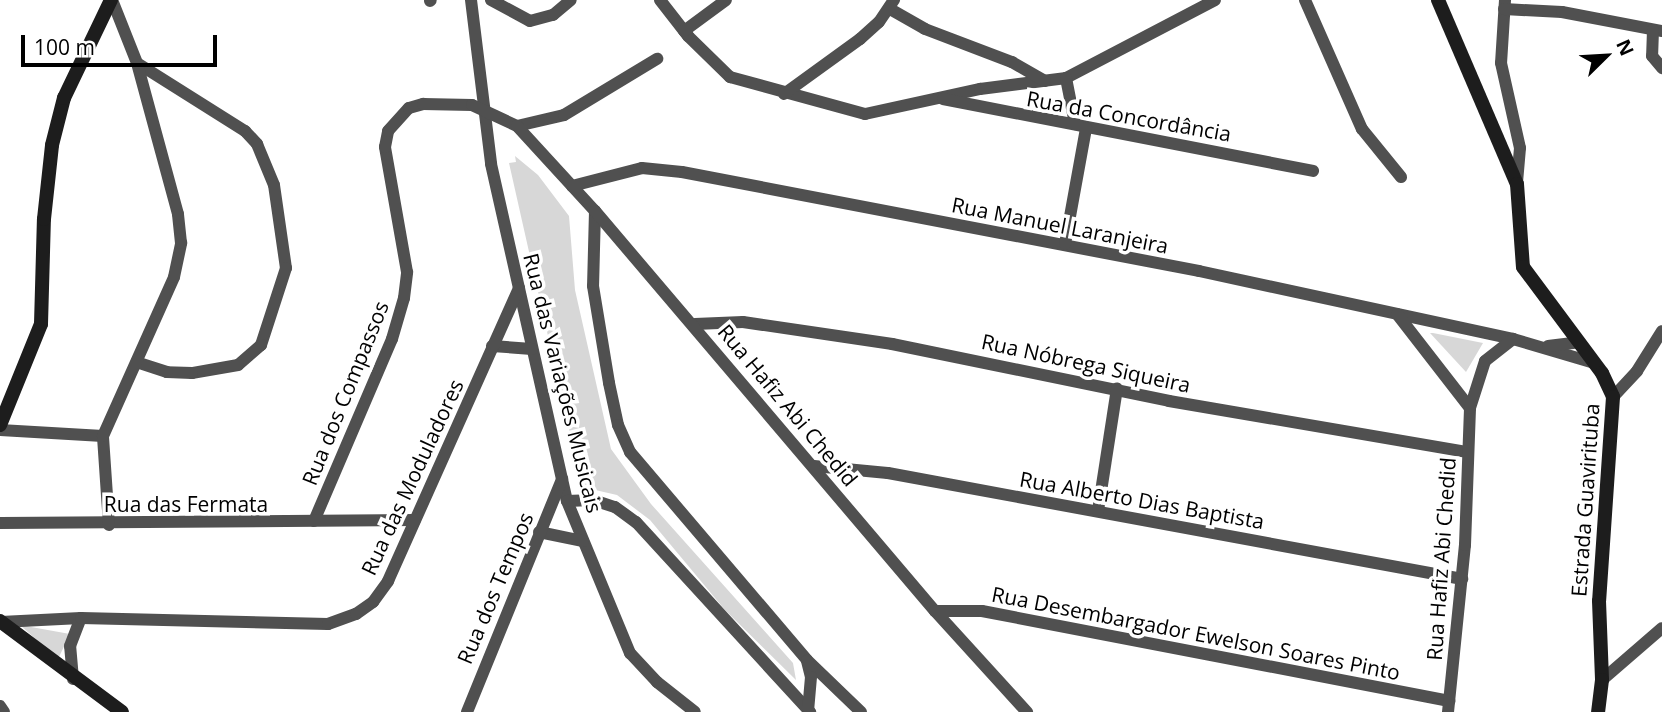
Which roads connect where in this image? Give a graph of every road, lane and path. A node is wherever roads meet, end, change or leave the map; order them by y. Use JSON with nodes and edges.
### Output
{"nodes":[{"id":1,"x":112,"y":0,"type":"edge"},
{"id":2,"x":471,"y":0,"type":"edge"},
{"id":3,"x":491,"y":0,"type":"edge"},
{"id":4,"x":571,"y":0,"type":"edge"},
{"id":5,"x":660,"y":0,"type":"edge"},
{"id":6,"x":726,"y":0,"type":"edge"},
{"id":7,"x":1215,"y":0,"type":"edge"},
{"id":8,"x":1305,"y":0,"type":"edge"},
{"id":9,"x":1438,"y":0,"type":"edge"},
{"id":10,"x":1504,"y":4,"type":"edge"},
{"id":11,"x":892,"y":5,"type":"edge"},
{"id":12,"x":1657,"y":30,"type":"edge"},
{"id":13,"x":684,"y":31,"type":"junction"},
{"id":14,"x":657,"y":60,"type":"dead end"},
{"id":15,"x":137,"y":63,"type":"junction"},
{"id":16,"x":1662,"y":68,"type":"edge"},
{"id":17,"x":1066,"y":78,"type":"junction"},
{"id":18,"x":1045,"y":81,"type":"junction"},
{"id":19,"x":784,"y":94,"type":"junction"},
{"id":20,"x":939,"y":99,"type":"junction"},
{"id":21,"x":486,"y":109,"type":"junction"},
{"id":22,"x":517,"y":126,"type":"junction"},
{"id":23,"x":1080,"y":126,"type":"junction"},
{"id":24,"x":1313,"y":171,"type":"dead end"},
{"id":25,"x":1401,"y":177,"type":"dead end"},
{"id":26,"x":1517,"y":184,"type":"junction"},
{"id":27,"x":572,"y":186,"type":"junction"},
{"id":28,"x":595,"y":211,"type":"junction"},
{"id":29,"x":1065,"y":244,"type":"junction"},
{"id":30,"x":519,"y":288,"type":"junction"},
{"id":31,"x":1397,"y":314,"type":"junction"},
{"id":32,"x":695,"y":324,"type":"junction"},
{"id":33,"x":1662,"y":331,"type":"edge"},
{"id":34,"x":1513,"y":339,"type":"junction"},
{"id":35,"x":1579,"y":342,"type":"junction"},
{"id":36,"x":492,"y":346,"type":"junction"},
{"id":37,"x":1541,"y":346,"type":"junction"},
{"id":38,"x":532,"y":349,"type":"junction"},
{"id":39,"x":137,"y":362,"type":"junction"},
{"id":40,"x":1594,"y":363,"type":"junction"},
{"id":41,"x":1117,"y":388,"type":"junction"},
{"id":42,"x":1613,"y":397,"type":"junction"},
{"id":43,"x":1470,"y":408,"type":"junction"},
{"id":44,"x":0,"y":428,"type":"edge"},
{"id":45,"x":103,"y":436,"type":"junction"},
{"id":46,"x":1468,"y":452,"type":"junction"},
{"id":47,"x":814,"y":466,"type":"junction"},
{"id":48,"x":562,"y":479,"type":"junction"},
{"id":49,"x":567,"y":501,"type":"junction"},
{"id":50,"x":1098,"y":511,"type":"junction"},
{"id":51,"x":415,"y":520,"type":"junction"},
{"id":52,"x":314,"y":521,"type":"junction"},
{"id":53,"x":0,"y":523,"type":"edge"},
{"id":54,"x":109,"y":525,"type":"junction"},
{"id":55,"x":539,"y":532,"type":"junction"},
{"id":56,"x":583,"y":541,"type":"junction"},
{"id":57,"x":1462,"y":579,"type":"junction"},
{"id":58,"x":935,"y":611,"type":"junction"},
{"id":59,"x":81,"y":618,"type":"junction"},
{"id":60,"x":0,"y":622,"type":"edge"},
{"id":61,"x":1662,"y":628,"type":"edge"},
{"id":62,"x":807,"y":660,"type":"junction"},
{"id":63,"x":73,"y":679,"type":"junction"},
{"id":64,"x":1602,"y":680,"type":"junction"},
{"id":65,"x":0,"y":706,"type":"edge"},
{"id":66,"x":1448,"y":706,"type":"edge"},
{"id":67,"x":809,"y":711,"type":"edge"},
{"id":68,"x":4,"y":712,"type":"edge"},
{"id":69,"x":121,"y":712,"type":"edge"},
{"id":70,"x":467,"y":712,"type":"edge"},
{"id":71,"x":695,"y":712,"type":"edge"},
{"id":72,"x":861,"y":712,"type":"edge"},
{"id":73,"x":1027,"y":712,"type":"edge"},
{"id":74,"x":1598,"y":712,"type":"edge"}],
"edges":[{"from":1,"to":15,"type":"street"},
{"from":1,"to":44,"type":"street"},
{"from":2,"to":21,"type":"street","name":"Rua das Variações Musicais"},
{"from":3,"to":4,"type":"street"},
{"from":5,"to":13,"type":"street"},
{"from":6,"to":13,"type":"street"},
{"from":7,"to":17,"type":"street"},
{"from":8,"to":25,"type":"street"},
{"from":9,"to":26,"type":"street","name":"Estrada Guavirituba"},
{"from":10,"to":12,"type":"street"},
{"from":10,"to":26,"type":"street"},
{"from":11,"to":18,"type":"street"},
{"from":11,"to":19,"type":"street"},
{"from":12,"to":16,"type":"street"},
{"from":13,"to":19,"type":"street"},
{"from":14,"to":22,"type":"street"},
{"from":15,"to":39,"type":"street"},
{"from":15,"to":39,"type":"street"},
{"from":17,"to":18,"type":"street"},
{"from":17,"to":23,"type":"street"},
{"from":18,"to":20,"type":"street"},
{"from":19,"to":20,"type":"street"},
{"from":20,"to":23,"type":"street","name":"Rua da Concordância"},
{"from":21,"to":22,"type":"street","name":"Rua dos Compassos"},
{"from":21,"to":30,"type":"street","name":"Rua das Variações Musicais"},
{"from":21,"to":52,"type":"street","name":"Rua dos Compassos"},
{"from":22,"to":27,"type":"street","name":"Rua Hafiz Abi Chedid"},
{"from":23,"to":24,"type":"street","name":"Rua da Concordância"},
{"from":23,"to":29,"type":"street"},
{"from":26,"to":35,"type":"street","name":"Estrada Guavirituba"},
{"from":27,"to":28,"type":"street","name":"Rua Hafiz Abi Chedid"},
{"from":27,"to":29,"type":"street","name":"Rua Manuel Laranjeira"},
{"from":28,"to":32,"type":"street","name":"Rua Hafiz Abi Chedid"},
{"from":28,"to":62,"type":"street"},
{"from":29,"to":31,"type":"street","name":"Rua Manuel Laranjeira"},
{"from":30,"to":36,"type":"street","name":"Rua das Moduladores"},
{"from":30,"to":38,"type":"street","name":"Rua das Variações Musicais"},
{"from":31,"to":34,"type":"street","name":"Rua Manuel Laranjeira"},
{"from":31,"to":43,"type":"street"},
{"from":32,"to":41,"type":"street","name":"Rua Nóbrega Siqueira"},
{"from":32,"to":47,"type":"street","name":"Rua Hafiz Abi Chedid"},
{"from":33,"to":42,"type":"street"},
{"from":34,"to":37,"type":"street","name":"Rua Manuel Laranjeira"},
{"from":34,"to":43,"type":"street","name":"Rua Hafiz Abi Chedid"},
{"from":35,"to":37,"type":"street","name":"Rua Manuel Laranjeira"},
{"from":35,"to":40,"type":"street","name":"Estrada Guavirituba"},
{"from":36,"to":38,"type":"street"},
{"from":36,"to":51,"type":"street","name":"Rua das Moduladores"},
{"from":37,"to":40,"type":"street","name":"Rua Manuel Laranjeira"},
{"from":38,"to":48,"type":"street","name":"Rua das Variações Musicais"},
{"from":39,"to":45,"type":"street"},
{"from":40,"to":42,"type":"street","name":"Estrada Guavirituba"},
{"from":41,"to":46,"type":"street","name":"Rua Nóbrega Siqueira"},
{"from":41,"to":50,"type":"street"},
{"from":42,"to":64,"type":"street","name":"Estrada Guavirituba"},
{"from":43,"to":46,"type":"street","name":"Rua Hafiz Abi Chedid"},
{"from":44,"to":45,"type":"street"},
{"from":45,"to":54,"type":"street"},
{"from":46,"to":57,"type":"street","name":"Rua Hafiz Abi Chedid"},
{"from":47,"to":50,"type":"street","name":"Rua Alberto Dias Baptista"},
{"from":47,"to":58,"type":"street","name":"Rua Hafiz Abi Chedid"},
{"from":48,"to":49,"type":"street","name":"Rua das Variações Musicais"},
{"from":48,"to":55,"type":"street","name":"Rua dos Tempos"},
{"from":49,"to":56,"type":"street","name":"Rua das Variações Musicais"},
{"from":49,"to":67,"type":"street"},
{"from":50,"to":57,"type":"street","name":"Rua Alberto Dias Baptista"},
{"from":51,"to":52,"type":"street","name":"Rua das Fermata"},
{"from":51,"to":59,"type":"street","name":"Rua das Moduladores"},
{"from":52,"to":54,"type":"street","name":"Rua das Fermata"},
{"from":53,"to":54,"type":"street","name":"Rua das Fermata"},
{"from":55,"to":56,"type":"street"},
{"from":55,"to":70,"type":"street","name":"Rua dos Tempos"},
{"from":56,"to":71,"type":"street","name":"Rua das Variações Musicais"},
{"from":57,"to":66,"type":"street","name":"Rua Hafiz Abi Chedid"},
{"from":58,"to":66,"type":"street","name":"Rua Desembargador Ewelson Soares Pinto"},
{"from":58,"to":73,"type":"street","name":"Rua Hafiz Abi Chedid"},
{"from":59,"to":60,"type":"street","name":"Rua das Moduladores"},
{"from":59,"to":63,"type":"street"},
{"from":60,"to":63,"type":"street"},
{"from":61,"to":64,"type":"street"},
{"from":62,"to":67,"type":"street"},
{"from":62,"to":72,"type":"street"},
{"from":63,"to":69,"type":"street"},
{"from":64,"to":74,"type":"street","name":"Estrada Guavirituba"},
{"from":65,"to":68,"type":"street"}]}
